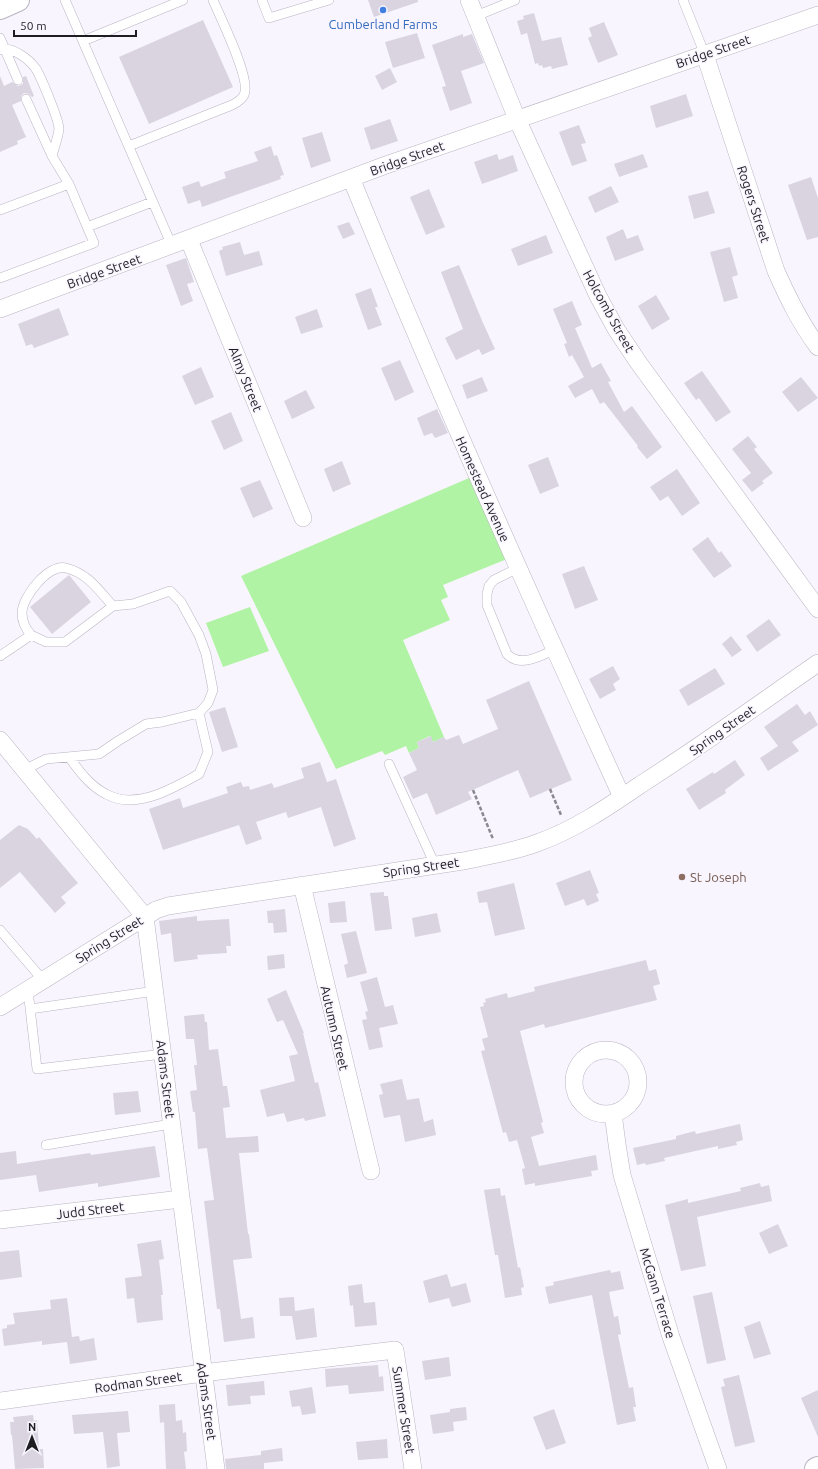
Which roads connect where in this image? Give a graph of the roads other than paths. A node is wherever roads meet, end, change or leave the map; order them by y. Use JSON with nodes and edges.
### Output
{"nodes":[{"id":1,"x":18,"y":0,"type":"edge"},
{"id":2,"x":65,"y":0,"type":"edge"},
{"id":3,"x":183,"y":0,"type":"edge"},
{"id":4,"x":213,"y":0,"type":"edge"},
{"id":5,"x":262,"y":0,"type":"edge"},
{"id":6,"x":329,"y":0,"type":"edge"},
{"id":7,"x":469,"y":0,"type":"edge"},
{"id":8,"x":515,"y":0,"type":"edge"},
{"id":9,"x":683,"y":0,"type":"edge"},
{"id":10,"x":0,"y":8,"type":"edge"},
{"id":11,"x":818,"y":15,"type":"edge"},
{"id":12,"x":476,"y":16,"type":"junction"},
{"id":13,"x":0,"y":38,"type":"edge"},
{"id":14,"x":83,"y":41,"type":"junction"},
{"id":15,"x":2,"y":49,"type":"edge"},
{"id":16,"x":705,"y":55,"type":"junction"},
{"id":17,"x":18,"y":80,"type":"dead end"},
{"id":18,"x":26,"y":99,"type":"dead end"},
{"id":19,"x":517,"y":119,"type":"junction"},
{"id":20,"x":129,"y":146,"type":"junction"},
{"id":21,"x":52,"y":156,"type":"junction"},
{"id":22,"x":351,"y":178,"type":"junction"},
{"id":23,"x":69,"y":184,"type":"junction"},
{"id":24,"x":152,"y":202,"type":"junction"},
{"id":25,"x":0,"y":210,"type":"edge"},
{"id":26,"x":87,"y":227,"type":"junction"},
{"id":27,"x":189,"y":240,"type":"junction"},
{"id":28,"x":172,"y":246,"type":"junction"},
{"id":29,"x":0,"y":278,"type":"edge"},
{"id":30,"x":1,"y":305,"type":"edge"},
{"id":31,"x":818,"y":347,"type":"edge"},
{"id":32,"x":303,"y":518,"type":"dead end"},
{"id":33,"x":518,"y":568,"type":"junction"},
{"id":34,"x":113,"y":606,"type":"junction"},
{"id":35,"x":818,"y":609,"type":"edge"},
{"id":36,"x":31,"y":635,"type":"junction"},
{"id":37,"x":554,"y":650,"type":"junction"},
{"id":38,"x":0,"y":656,"type":"edge"},
{"id":39,"x":818,"y":663,"type":"edge"},
{"id":40,"x":199,"y":713,"type":"junction"},
{"id":41,"x":0,"y":740,"type":"edge"},
{"id":42,"x":69,"y":757,"type":"junction"},
{"id":43,"x":389,"y":764,"type":"dead end"},
{"id":44,"x":26,"y":769,"type":"junction"},
{"id":45,"x":622,"y":798,"type":"junction"},
{"id":46,"x":435,"y":865,"type":"junction"},
{"id":47,"x":302,"y":885,"type":"junction"},
{"id":48,"x":145,"y":917,"type":"junction"},
{"id":49,"x":0,"y":930,"type":"edge"},
{"id":50,"x":43,"y":980,"type":"junction"},
{"id":51,"x":28,"y":990,"type":"junction"},
{"id":52,"x":155,"y":990,"type":"junction"},
{"id":53,"x":1,"y":1005,"type":"edge"},
{"id":54,"x":30,"y":1009,"type":"junction"},
{"id":55,"x":163,"y":1054,"type":"junction"},
{"id":56,"x":614,"y":1113,"type":"dead end"},
{"id":57,"x":171,"y":1124,"type":"junction"},
{"id":58,"x":46,"y":1145,"type":"dead end"},
{"id":59,"x":370,"y":1171,"type":"dead end"},
{"id":60,"x":181,"y":1199,"type":"junction"},
{"id":61,"x":0,"y":1220,"type":"edge"},
{"id":62,"x":396,"y":1350,"type":"joint"},
{"id":63,"x":203,"y":1373,"type":"junction"},
{"id":64,"x":0,"y":1400,"type":"edge"},
{"id":65,"x":216,"y":1469,"type":"edge"},
{"id":66,"x":413,"y":1469,"type":"edge"},
{"id":67,"x":718,"y":1469,"type":"edge"}],
"edges":[{"from":1,"to":10,"type":"highway"},
{"from":2,"to":14,"type":"lane"},
{"from":3,"to":14,"type":"lane"},
{"from":4,"to":20,"type":"lane"},
{"from":5,"to":6,"type":"lane"},
{"from":7,"to":12,"type":"street","name":"Holcomb Street"},
{"from":8,"to":12,"type":"lane"},
{"from":9,"to":16,"type":"lane"},
{"from":11,"to":16,"type":"street","name":"Bridge Street"},
{"from":12,"to":19,"type":"street","name":"Holcomb Street"},
{"from":13,"to":15,"type":"lane"},
{"from":14,"to":20,"type":"lane"},
{"from":15,"to":17,"type":"lane"},
{"from":15,"to":21,"type":"lane"},
{"from":16,"to":19,"type":"street","name":"Bridge Street"},
{"from":16,"to":31,"type":"street","name":"Rogers Street"},
{"from":18,"to":21,"type":"lane"},
{"from":19,"to":22,"type":"street","name":"Bridge Street"},
{"from":19,"to":35,"type":"street","name":"Holcomb Street"},
{"from":20,"to":24,"type":"lane"},
{"from":21,"to":23,"type":"lane"},
{"from":22,"to":27,"type":"street","name":"Bridge Street"},
{"from":22,"to":33,"type":"street","name":"Homestead Avenue"},
{"from":23,"to":25,"type":"lane"},
{"from":23,"to":26,"type":"lane"},
{"from":24,"to":26,"type":"lane"},
{"from":24,"to":28,"type":"lane"},
{"from":26,"to":29,"type":"lane"},
{"from":27,"to":28,"type":"street","name":"Bridge Street"},
{"from":27,"to":32,"type":"street","name":"Almy Street"},
{"from":28,"to":30,"type":"street","name":"Bridge Street"},
{"from":33,"to":37,"type":"street","name":"Homestead Avenue"},
{"from":33,"to":37,"type":"lane"},
{"from":34,"to":36,"type":"lane"},
{"from":34,"to":36,"type":"lane"},
{"from":34,"to":40,"type":"lane"},
{"from":36,"to":38,"type":"lane"},
{"from":37,"to":45,"type":"street","name":"Homestead Avenue"},
{"from":39,"to":45,"type":"street","name":"Spring Street"},
{"from":40,"to":42,"type":"lane"},
{"from":40,"to":42,"type":"lane"},
{"from":41,"to":44,"type":"street"},
{"from":42,"to":44,"type":"lane"},
{"from":43,"to":46,"type":"lane"},
{"from":44,"to":48,"type":"street"},
{"from":45,"to":46,"type":"street","name":"Spring Street"},
{"from":46,"to":47,"type":"street","name":"Spring Street"},
{"from":47,"to":48,"type":"street","name":"Spring Street"},
{"from":47,"to":59,"type":"street","name":"Autumn Street"},
{"from":48,"to":50,"type":"street","name":"Spring Street"},
{"from":48,"to":52,"type":"street","name":"Adams Street"},
{"from":49,"to":50,"type":"lane"},
{"from":50,"to":51,"type":"street","name":"Spring Street"},
{"from":51,"to":53,"type":"street","name":"Spring Street"},
{"from":51,"to":54,"type":"lane"},
{"from":52,"to":54,"type":"lane"},
{"from":52,"to":55,"type":"street","name":"Adams Street"},
{"from":54,"to":55,"type":"lane"},
{"from":55,"to":57,"type":"street","name":"Adams Street"},
{"from":56,"to":67,"type":"street","name":"McGann Terrace"},
{"from":57,"to":58,"type":"lane"},
{"from":57,"to":60,"type":"street","name":"Adams Street"},
{"from":60,"to":61,"type":"street","name":"Judd Street"},
{"from":60,"to":63,"type":"street","name":"Adams Street"},
{"from":62,"to":63,"type":"street","name":"Rodman Street"},
{"from":62,"to":66,"type":"street","name":"Summer Street"},
{"from":63,"to":64,"type":"street","name":"Rodman Street"},
{"from":63,"to":65,"type":"street","name":"Adams Street"}]}
